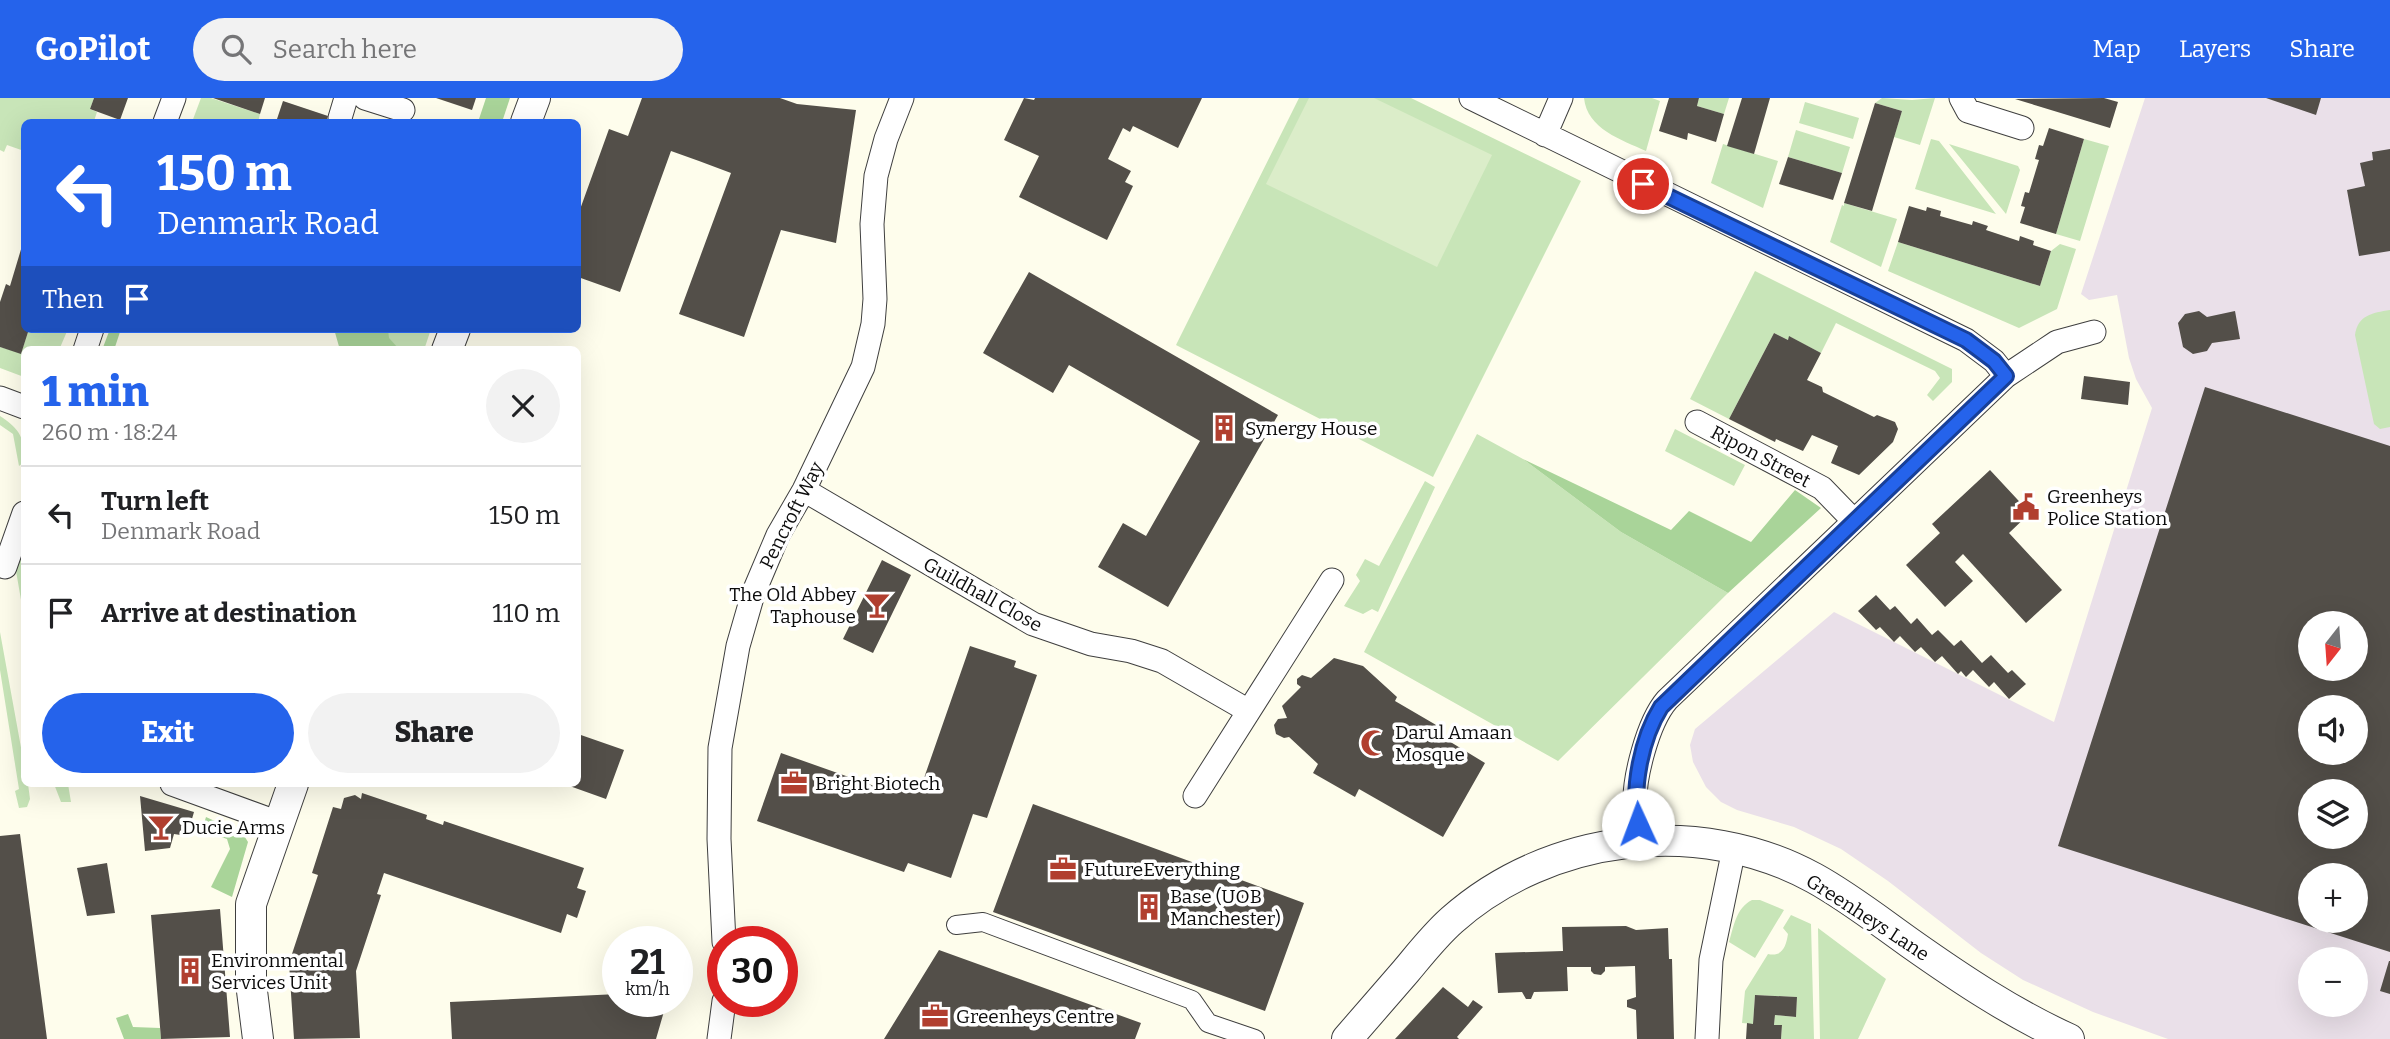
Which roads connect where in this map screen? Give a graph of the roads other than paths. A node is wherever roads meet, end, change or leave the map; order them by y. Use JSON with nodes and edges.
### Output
{"nodes":[{"id":1,"x":174,"y":98,"type":"edge"},
{"id":2,"x":365,"y":98,"type":"edge"},
{"id":3,"x":535,"y":98,"type":"edge"},
{"id":4,"x":902,"y":98,"type":"edge"},
{"id":5,"x":1471,"y":98,"type":"edge"},
{"id":6,"x":1561,"y":98,"type":"edge"},
{"id":7,"x":1961,"y":98,"type":"edge"},
{"id":8,"x":403,"y":110,"type":"dead end"},
{"id":9,"x":166,"y":119,"type":"edge"},
{"id":10,"x":527,"y":119,"type":"edge"},
{"id":11,"x":2022,"y":128,"type":"dead end"},
{"id":12,"x":1545,"y":135,"type":"junction"},
{"id":13,"x":2094,"y":332,"type":"dead end"},
{"id":14,"x":2006,"y":376,"type":"junction"},
{"id":15,"x":0,"y":398,"type":"edge"},
{"id":16,"x":21,"y":406,"type":"edge"},
{"id":17,"x":1697,"y":422,"type":"dead end"},
{"id":18,"x":804,"y":490,"type":"junction"},
{"id":19,"x":21,"y":521,"type":"edge"},
{"id":20,"x":1854,"y":521,"type":"junction"},
{"id":21,"x":5,"y":566,"type":"dead end"},
{"id":22,"x":1332,"y":580,"type":"dead end"},
{"id":23,"x":1247,"y":710,"type":"junction"},
{"id":24,"x":180,"y":787,"type":"edge"},
{"id":25,"x":292,"y":787,"type":"edge"},
{"id":26,"x":1195,"y":796,"type":"dead end"},
{"id":27,"x":279,"y":823,"type":"junction"},
{"id":28,"x":1640,"y":841,"type":"junction"},
{"id":29,"x":1734,"y":849,"type":"junction"},
{"id":30,"x":956,"y":925,"type":"dead end"},
{"id":31,"x":723,"y":926,"type":"edge"},
{"id":32,"x":722,"y":1017,"type":"edge"},
{"id":33,"x":258,"y":1039,"type":"edge"},
{"id":34,"x":719,"y":1039,"type":"edge"},
{"id":35,"x":1255,"y":1039,"type":"edge"},
{"id":36,"x":1347,"y":1039,"type":"edge"},
{"id":37,"x":1707,"y":1039,"type":"edge"},
{"id":38,"x":2068,"y":1039,"type":"edge"}],
"edges":[{"from":1,"to":9,"type":"street"},
{"from":2,"to":8,"type":"street"},
{"from":3,"to":10,"type":"street"},
{"from":4,"to":18,"type":"street","name":"Pencroft Way"},
{"from":5,"to":12,"type":"street"},
{"from":6,"to":12,"type":"street"},
{"from":7,"to":11,"type":"street"},
{"from":12,"to":14,"type":"street"},
{"from":13,"to":14,"type":"street"},
{"from":14,"to":20,"type":"street"},
{"from":15,"to":16,"type":"street"},
{"from":17,"to":20,"type":"street","name":"Ripon Street"},
{"from":18,"to":23,"type":"street","name":"Guildhall Close"},
{"from":18,"to":31,"type":"street","name":"Pencroft Way"},
{"from":19,"to":21,"type":"street"},
{"from":20,"to":28,"type":"street"},
{"from":22,"to":23,"type":"street"},
{"from":23,"to":26,"type":"street"},
{"from":24,"to":27,"type":"street"},
{"from":25,"to":27,"type":"street"},
{"from":27,"to":33,"type":"street"},
{"from":28,"to":29,"type":"street","name":"Greenheys Lane"},
{"from":28,"to":36,"type":"street","name":"Greenheys Lane"},
{"from":29,"to":37,"type":"street"},
{"from":29,"to":38,"type":"street","name":"Greenheys Lane"},
{"from":30,"to":35,"type":"street"},
{"from":32,"to":34,"type":"street"}]}
